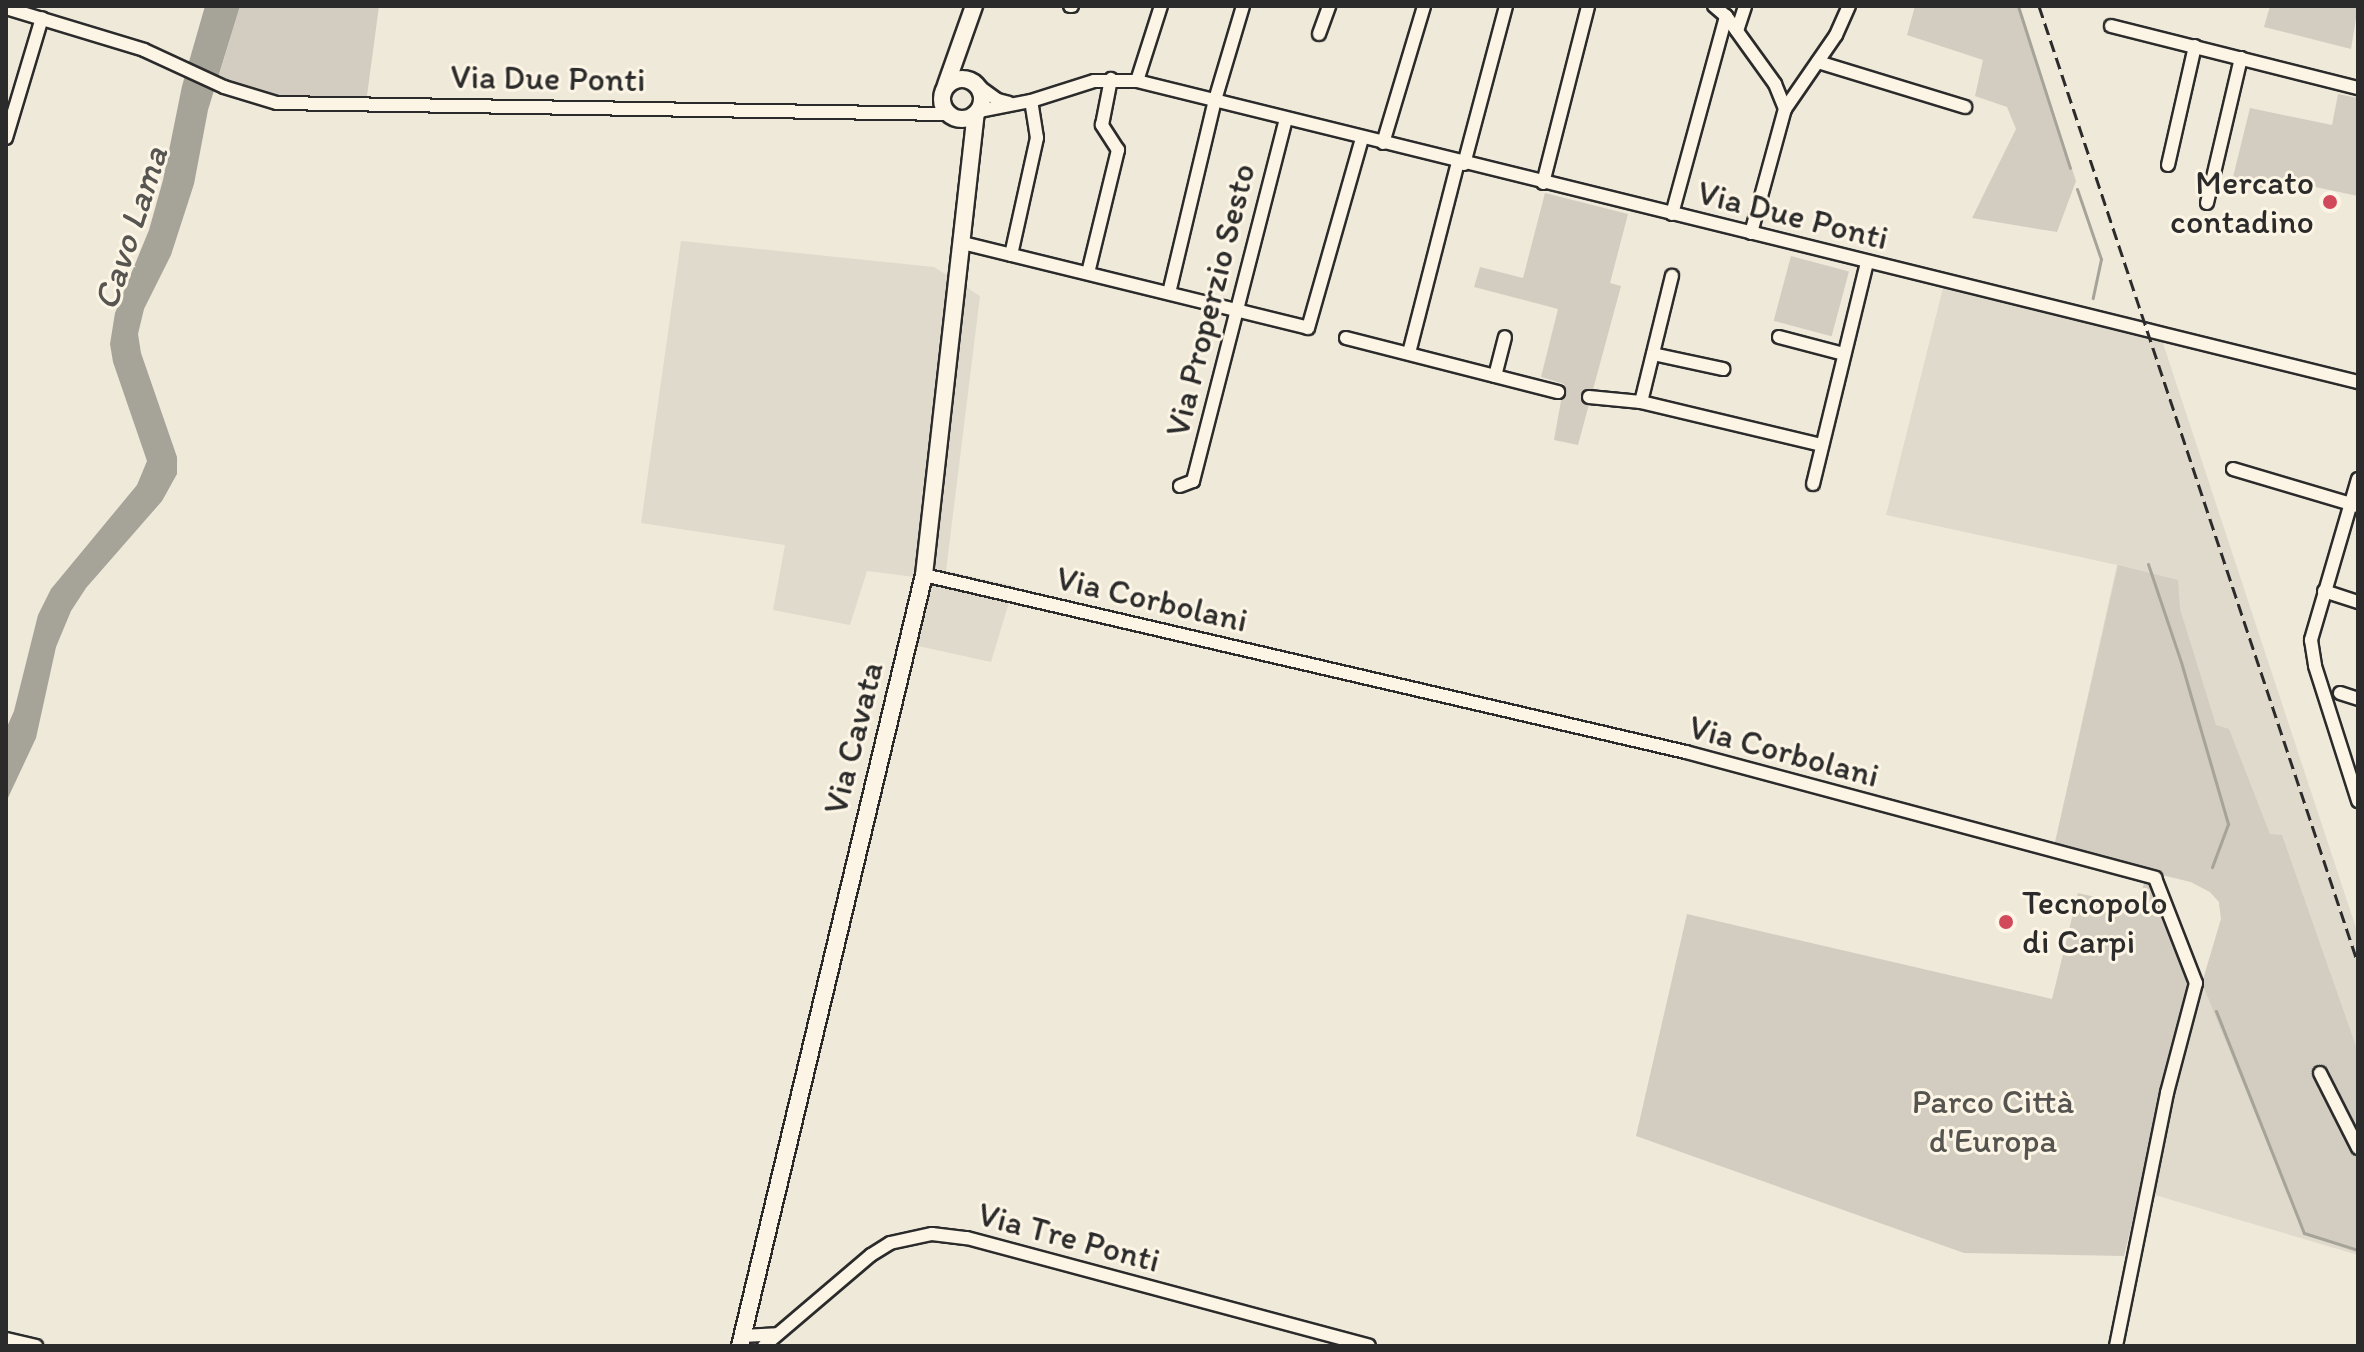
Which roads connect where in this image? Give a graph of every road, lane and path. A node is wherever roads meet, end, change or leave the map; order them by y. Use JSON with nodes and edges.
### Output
{"nodes":[{"id":1,"x":974,"y":6,"type":"edge"},
{"id":2,"x":1161,"y":6,"type":"edge"},
{"id":3,"x":1243,"y":6,"type":"edge"},
{"id":4,"x":1329,"y":6,"type":"edge"},
{"id":5,"x":1424,"y":6,"type":"edge"},
{"id":6,"x":1506,"y":6,"type":"edge"},
{"id":7,"x":1588,"y":6,"type":"edge"},
{"id":8,"x":1714,"y":6,"type":"edge"},
{"id":9,"x":1745,"y":6,"type":"edge"},
{"id":10,"x":1849,"y":6,"type":"edge"},
{"id":11,"x":6,"y":8,"type":"edge"},
{"id":12,"x":37,"y":13,"type":"edge"},
{"id":13,"x":1726,"y":16,"type":"junction"},
{"id":14,"x":2111,"y":26,"type":"dead end"},
{"id":15,"x":1737,"y":31,"type":"junction"},
{"id":16,"x":1319,"y":34,"type":"dead end"},
{"id":17,"x":964,"y":38,"type":"junction"},
{"id":18,"x":2195,"y":46,"type":"junction"},
{"id":19,"x":2241,"y":58,"type":"junction"},
{"id":20,"x":1818,"y":62,"type":"junction"},
{"id":21,"x":1111,"y":79,"type":"junction"},
{"id":22,"x":1137,"y":81,"type":"junction"},
{"id":23,"x":974,"y":82,"type":"junction"},
{"id":24,"x":2358,"y":88,"type":"edge"},
{"id":25,"x":1215,"y":100,"type":"junction"},
{"id":26,"x":1025,"y":102,"type":"junction"},
{"id":27,"x":1965,"y":107,"type":"dead end"},
{"id":28,"x":958,"y":108,"type":"junction"},
{"id":29,"x":1785,"y":109,"type":"junction"},
{"id":30,"x":1286,"y":119,"type":"junction"},
{"id":31,"x":6,"y":138,"type":"edge"},
{"id":32,"x":1362,"y":138,"type":"junction"},
{"id":33,"x":1383,"y":143,"type":"junction"},
{"id":34,"x":1461,"y":163,"type":"junction"},
{"id":35,"x":2168,"y":165,"type":"dead end"},
{"id":36,"x":1543,"y":183,"type":"junction"},
{"id":37,"x":2207,"y":203,"type":"dead end"},
{"id":38,"x":1672,"y":214,"type":"junction"},
{"id":39,"x":1751,"y":233,"type":"junction"},
{"id":40,"x":963,"y":243,"type":"junction"},
{"id":41,"x":1011,"y":255,"type":"junction"},
{"id":42,"x":1867,"y":262,"type":"junction"},
{"id":43,"x":1088,"y":273,"type":"junction"},
{"id":44,"x":1672,"y":276,"type":"dead end"},
{"id":45,"x":1169,"y":293,"type":"junction"},
{"id":46,"x":1236,"y":311,"type":"junction"},
{"id":47,"x":1505,"y":337,"type":"dead end"},
{"id":48,"x":1779,"y":337,"type":"dead end"},
{"id":49,"x":1346,"y":338,"type":"dead end"},
{"id":50,"x":1409,"y":353,"type":"junction"},
{"id":51,"x":1653,"y":354,"type":"junction"},
{"id":52,"x":1844,"y":354,"type":"junction"},
{"id":53,"x":1723,"y":369,"type":"dead end"},
{"id":54,"x":1495,"y":376,"type":"junction"},
{"id":55,"x":2358,"y":382,"type":"edge"},
{"id":56,"x":1558,"y":392,"type":"dead end"},
{"id":57,"x":1589,"y":397,"type":"dead end"},
{"id":58,"x":1641,"y":402,"type":"junction"},
{"id":59,"x":1822,"y":445,"type":"junction"},
{"id":60,"x":2233,"y":469,"type":"dead end"},
{"id":61,"x":2358,"y":479,"type":"edge"},
{"id":62,"x":1813,"y":484,"type":"dead end"},
{"id":63,"x":1180,"y":486,"type":"dead end"},
{"id":64,"x":2354,"y":505,"type":"edge"},
{"id":65,"x":924,"y":575,"type":"junction"},
{"id":66,"x":2324,"y":591,"type":"junction"},
{"id":67,"x":2358,"y":602,"type":"edge"},
{"id":68,"x":2340,"y":693,"type":"dead end"},
{"id":69,"x":2358,"y":699,"type":"edge"},
{"id":70,"x":2358,"y":801,"type":"edge"},
{"id":71,"x":2320,"y":1073,"type":"dead end"},
{"id":72,"x":2358,"y":1148,"type":"edge"},
{"id":73,"x":780,"y":1332,"type":"junction"},
{"id":74,"x":6,"y":1339,"type":"edge"},
{"id":75,"x":741,"y":1341,"type":"edge"},
{"id":76,"x":36,"y":1346,"type":"edge"},
{"id":77,"x":764,"y":1346,"type":"edge"},
{"id":78,"x":1369,"y":1346,"type":"edge"},
{"id":79,"x":2116,"y":1346,"type":"edge"}],
"edges":[{"from":1,"to":17,"type":"main road"},
{"from":2,"to":22,"type":"street"},
{"from":3,"to":25,"type":"street"},
{"from":4,"to":16,"type":"street"},
{"from":5,"to":33,"type":"street"},
{"from":6,"to":34,"type":"street"},
{"from":7,"to":36,"type":"street"},
{"from":8,"to":13,"type":"street"},
{"from":9,"to":15,"type":"street"},
{"from":10,"to":20,"type":"street"},
{"from":11,"to":12,"type":"street","name":"Via Due Ponti"},
{"from":12,"to":28,"type":"street","name":"Via Due Ponti"},
{"from":12,"to":31,"type":"street"},
{"from":13,"to":15,"type":"street"},
{"from":13,"to":38,"type":"street"},
{"from":14,"to":18,"type":"street"},
{"from":15,"to":29,"type":"street"},
{"from":17,"to":23,"type":"main road"},
{"from":17,"to":28,"type":"main road"},
{"from":18,"to":19,"type":"street"},
{"from":18,"to":35,"type":"street"},
{"from":19,"to":24,"type":"street"},
{"from":19,"to":37,"type":"street"},
{"from":20,"to":27,"type":"street"},
{"from":20,"to":29,"type":"street"},
{"from":21,"to":22,"type":"street","name":"Via Due Ponti"},
{"from":21,"to":26,"type":"street","name":"Via Due Ponti"},
{"from":21,"to":43,"type":"street"},
{"from":22,"to":25,"type":"street","name":"Via Due Ponti"},
{"from":23,"to":26,"type":"street"},
{"from":23,"to":28,"type":"main road"},
{"from":23,"to":28,"type":"main road"},
{"from":25,"to":30,"type":"street","name":"Via Due Ponti"},
{"from":25,"to":45,"type":"street"},
{"from":26,"to":28,"type":"street","name":"Via Due Ponti"},
{"from":26,"to":41,"type":"street"},
{"from":28,"to":40,"type":"main road","name":"Via Cavata"},
{"from":29,"to":39,"type":"street"},
{"from":30,"to":32,"type":"street","name":"Via Due Ponti"},
{"from":30,"to":46,"type":"street","name":"Via Properzio Sesto"},
{"from":32,"to":33,"type":"street","name":"Via Due Ponti"},
{"from":32,"to":46,"type":"street"},
{"from":33,"to":34,"type":"street","name":"Via Due Ponti"},
{"from":34,"to":36,"type":"street","name":"Via Due Ponti"},
{"from":34,"to":50,"type":"street"},
{"from":36,"to":38,"type":"street","name":"Via Due Ponti"},
{"from":38,"to":39,"type":"street","name":"Via Due Ponti"},
{"from":39,"to":42,"type":"street","name":"Via Due Ponti"},
{"from":40,"to":41,"type":"street"},
{"from":40,"to":65,"type":"main road","name":"Via Cavata"},
{"from":41,"to":43,"type":"street"},
{"from":42,"to":52,"type":"street"},
{"from":42,"to":55,"type":"street","name":"Via Due Ponti"},
{"from":43,"to":45,"type":"street"},
{"from":44,"to":51,"type":"street"},
{"from":45,"to":46,"type":"street"},
{"from":46,"to":63,"type":"street","name":"Via Properzio Sesto"},
{"from":47,"to":54,"type":"street"},
{"from":48,"to":52,"type":"street"},
{"from":49,"to":50,"type":"street"},
{"from":50,"to":54,"type":"street"},
{"from":51,"to":53,"type":"street"},
{"from":51,"to":58,"type":"street"},
{"from":52,"to":59,"type":"street"},
{"from":54,"to":56,"type":"street"},
{"from":57,"to":58,"type":"street"},
{"from":58,"to":59,"type":"street"},
{"from":59,"to":62,"type":"street"},
{"from":60,"to":64,"type":"street"},
{"from":61,"to":64,"type":"street"},
{"from":64,"to":66,"type":"street"},
{"from":65,"to":75,"type":"main road","name":"Via Cavata"},
{"from":65,"to":79,"type":"street","name":"Via Corbolani"},
{"from":66,"to":67,"type":"street"},
{"from":66,"to":70,"type":"street"},
{"from":68,"to":69,"type":"street"},
{"from":71,"to":72,"type":"street"},
{"from":73,"to":75,"type":"street"},
{"from":73,"to":77,"type":"street","name":"Via Tre Ponti"},
{"from":73,"to":78,"type":"street","name":"Via Tre Ponti"},
{"from":74,"to":76,"type":"street"}]}
